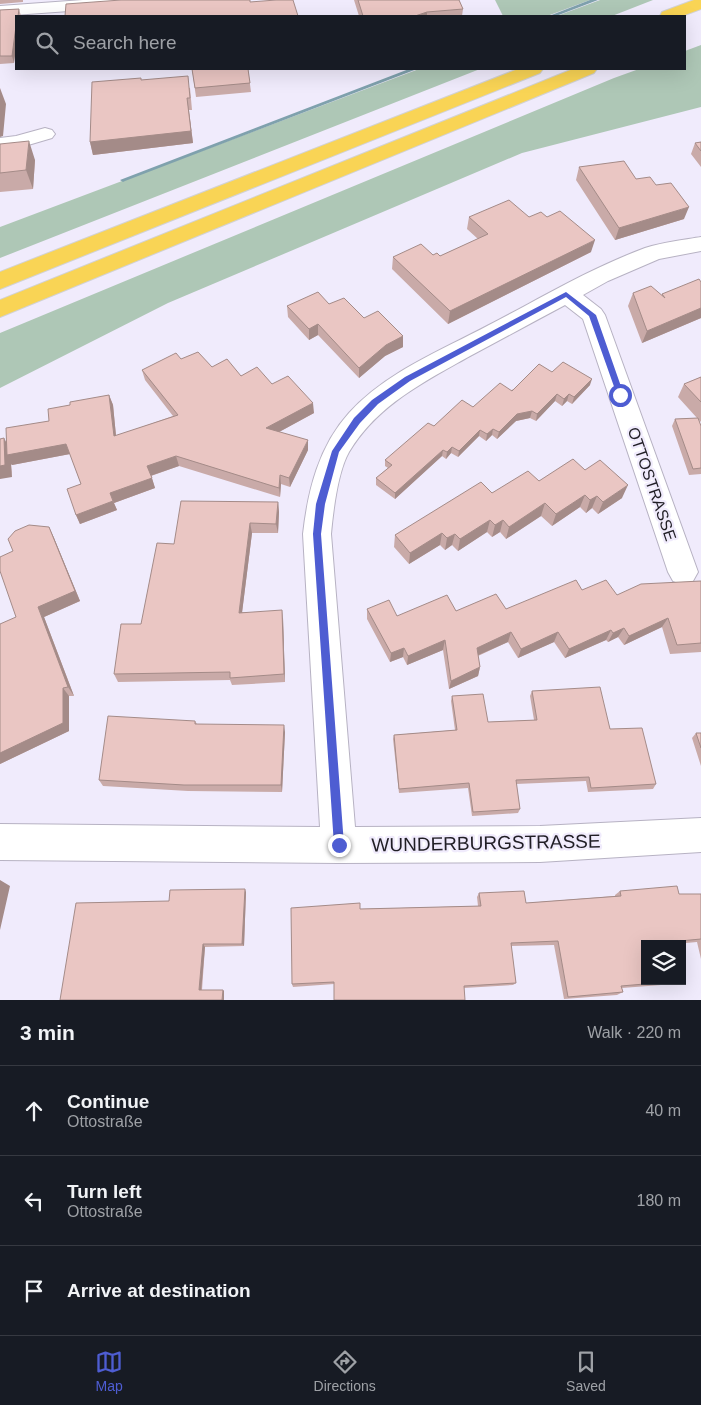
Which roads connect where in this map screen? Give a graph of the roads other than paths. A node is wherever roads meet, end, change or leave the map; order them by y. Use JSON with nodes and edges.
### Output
{"nodes":[{"id":1,"x":152,"y":0,"type":"edge"},
{"id":2,"x":701,"y":3,"type":"edge"},
{"id":3,"x":0,"y":12,"type":"edge"},
{"id":4,"x":671,"y":15,"type":"edge"},
{"id":5,"x":531,"y":70,"type":"edge"},
{"id":6,"x":586,"y":70,"type":"edge"},
{"id":7,"x":45,"y":134,"type":"dead end"},
{"id":8,"x":0,"y":144,"type":"edge"},
{"id":9,"x":701,"y":244,"type":"edge"},
{"id":10,"x":0,"y":282,"type":"edge"},
{"id":11,"x":566,"y":294,"type":"junction"},
{"id":12,"x":0,"y":309,"type":"edge"},
{"id":13,"x":683,"y":572,"type":"dead end"},
{"id":14,"x":701,"y":835,"type":"edge"},
{"id":15,"x":0,"y":842,"type":"edge"},
{"id":16,"x":339,"y":845,"type":"junction"}],
"edges":[{"from":1,"to":3,"type":"street"},
{"from":2,"to":4,"type":"highway"},
{"from":5,"to":10,"type":"highway"},
{"from":6,"to":12,"type":"highway"},
{"from":7,"to":8,"type":"street"},
{"from":9,"to":11,"type":"street"},
{"from":11,"to":13,"type":"street","name":"OTTOSTRASSE"},
{"from":11,"to":16,"type":"street"},
{"from":14,"to":16,"type":"street","name":"WUNDERBURGSTRASSE"},
{"from":15,"to":16,"type":"street","name":"WUNDERBURGSTRASSE"}]}
